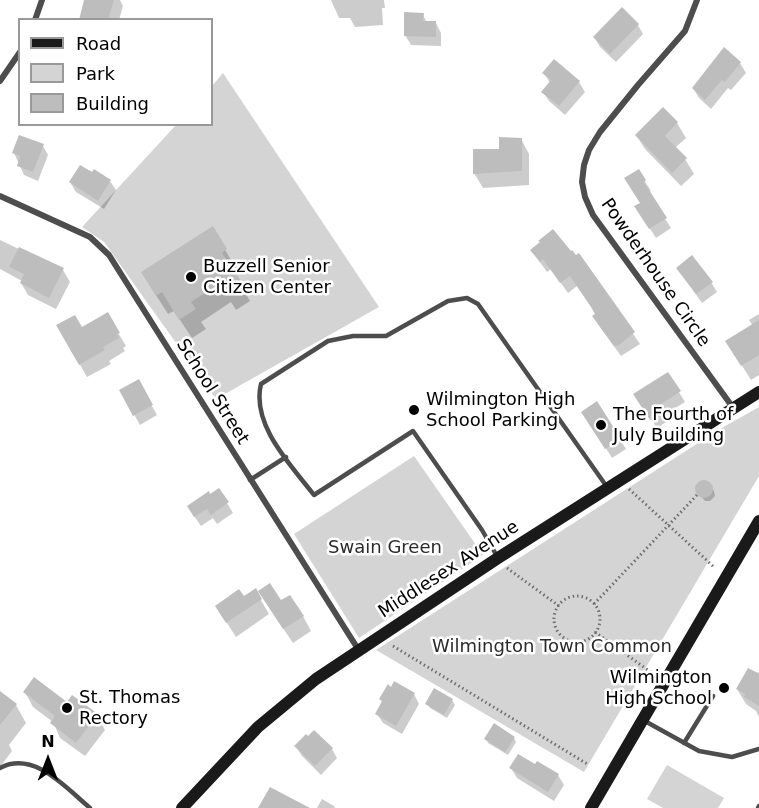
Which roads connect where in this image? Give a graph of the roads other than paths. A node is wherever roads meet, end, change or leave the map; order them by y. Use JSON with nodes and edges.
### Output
{"nodes":[{"id":1,"x":42,"y":0,"type":"edge"},
{"id":2,"x":697,"y":0,"type":"edge"},
{"id":3,"x":36,"y":18,"type":"edge"},
{"id":4,"x":18,"y":55,"type":"edge"},
{"id":5,"x":0,"y":81,"type":"edge"},
{"id":6,"x":0,"y":196,"type":"edge"},
{"id":7,"x":759,"y":392,"type":"edge"},
{"id":8,"x":734,"y":409,"type":"junction"},
{"id":9,"x":286,"y":457,"type":"junction"},
{"id":10,"x":250,"y":480,"type":"junction"},
{"id":11,"x":609,"y":489,"type":"junction"},
{"id":12,"x":759,"y":521,"type":"edge"},
{"id":13,"x":502,"y":562,"type":"junction"},
{"id":14,"x":358,"y":649,"type":"junction"},
{"id":15,"x":712,"y":696,"type":"dead end"},
{"id":16,"x":643,"y":720,"type":"junction"},
{"id":17,"x":684,"y":743,"type":"junction"},
{"id":18,"x":759,"y":749,"type":"edge"},
{"id":19,"x":0,"y":768,"type":"edge"},
{"id":20,"x":90,"y":808,"type":"edge"},
{"id":21,"x":182,"y":808,"type":"edge"},
{"id":22,"x":591,"y":808,"type":"edge"}],
"edges":[{"from":1,"to":3,"type":"street"},
{"from":2,"to":8,"type":"street","name":"Powderhouse Circle"},
{"from":4,"to":5,"type":"street"},
{"from":6,"to":10,"type":"street","name":"School Street"},
{"from":7,"to":8,"type":"street","name":"Middlesex Avenue"},
{"from":8,"to":11,"type":"street","name":"Middlesex Avenue"},
{"from":9,"to":10,"type":"lane"},
{"from":9,"to":11,"type":"lane"},
{"from":9,"to":13,"type":"lane"},
{"from":10,"to":14,"type":"street","name":"School Street"},
{"from":11,"to":13,"type":"street","name":"Middlesex Avenue"},
{"from":12,"to":16,"type":"street"},
{"from":13,"to":14,"type":"street","name":"Middlesex Avenue"},
{"from":14,"to":21,"type":"street","name":"Middlesex Avenue"},
{"from":15,"to":17,"type":"lane"},
{"from":16,"to":17,"type":"lane"},
{"from":16,"to":22,"type":"street"},
{"from":17,"to":18,"type":"lane"},
{"from":19,"to":20,"type":"lane"}]}
